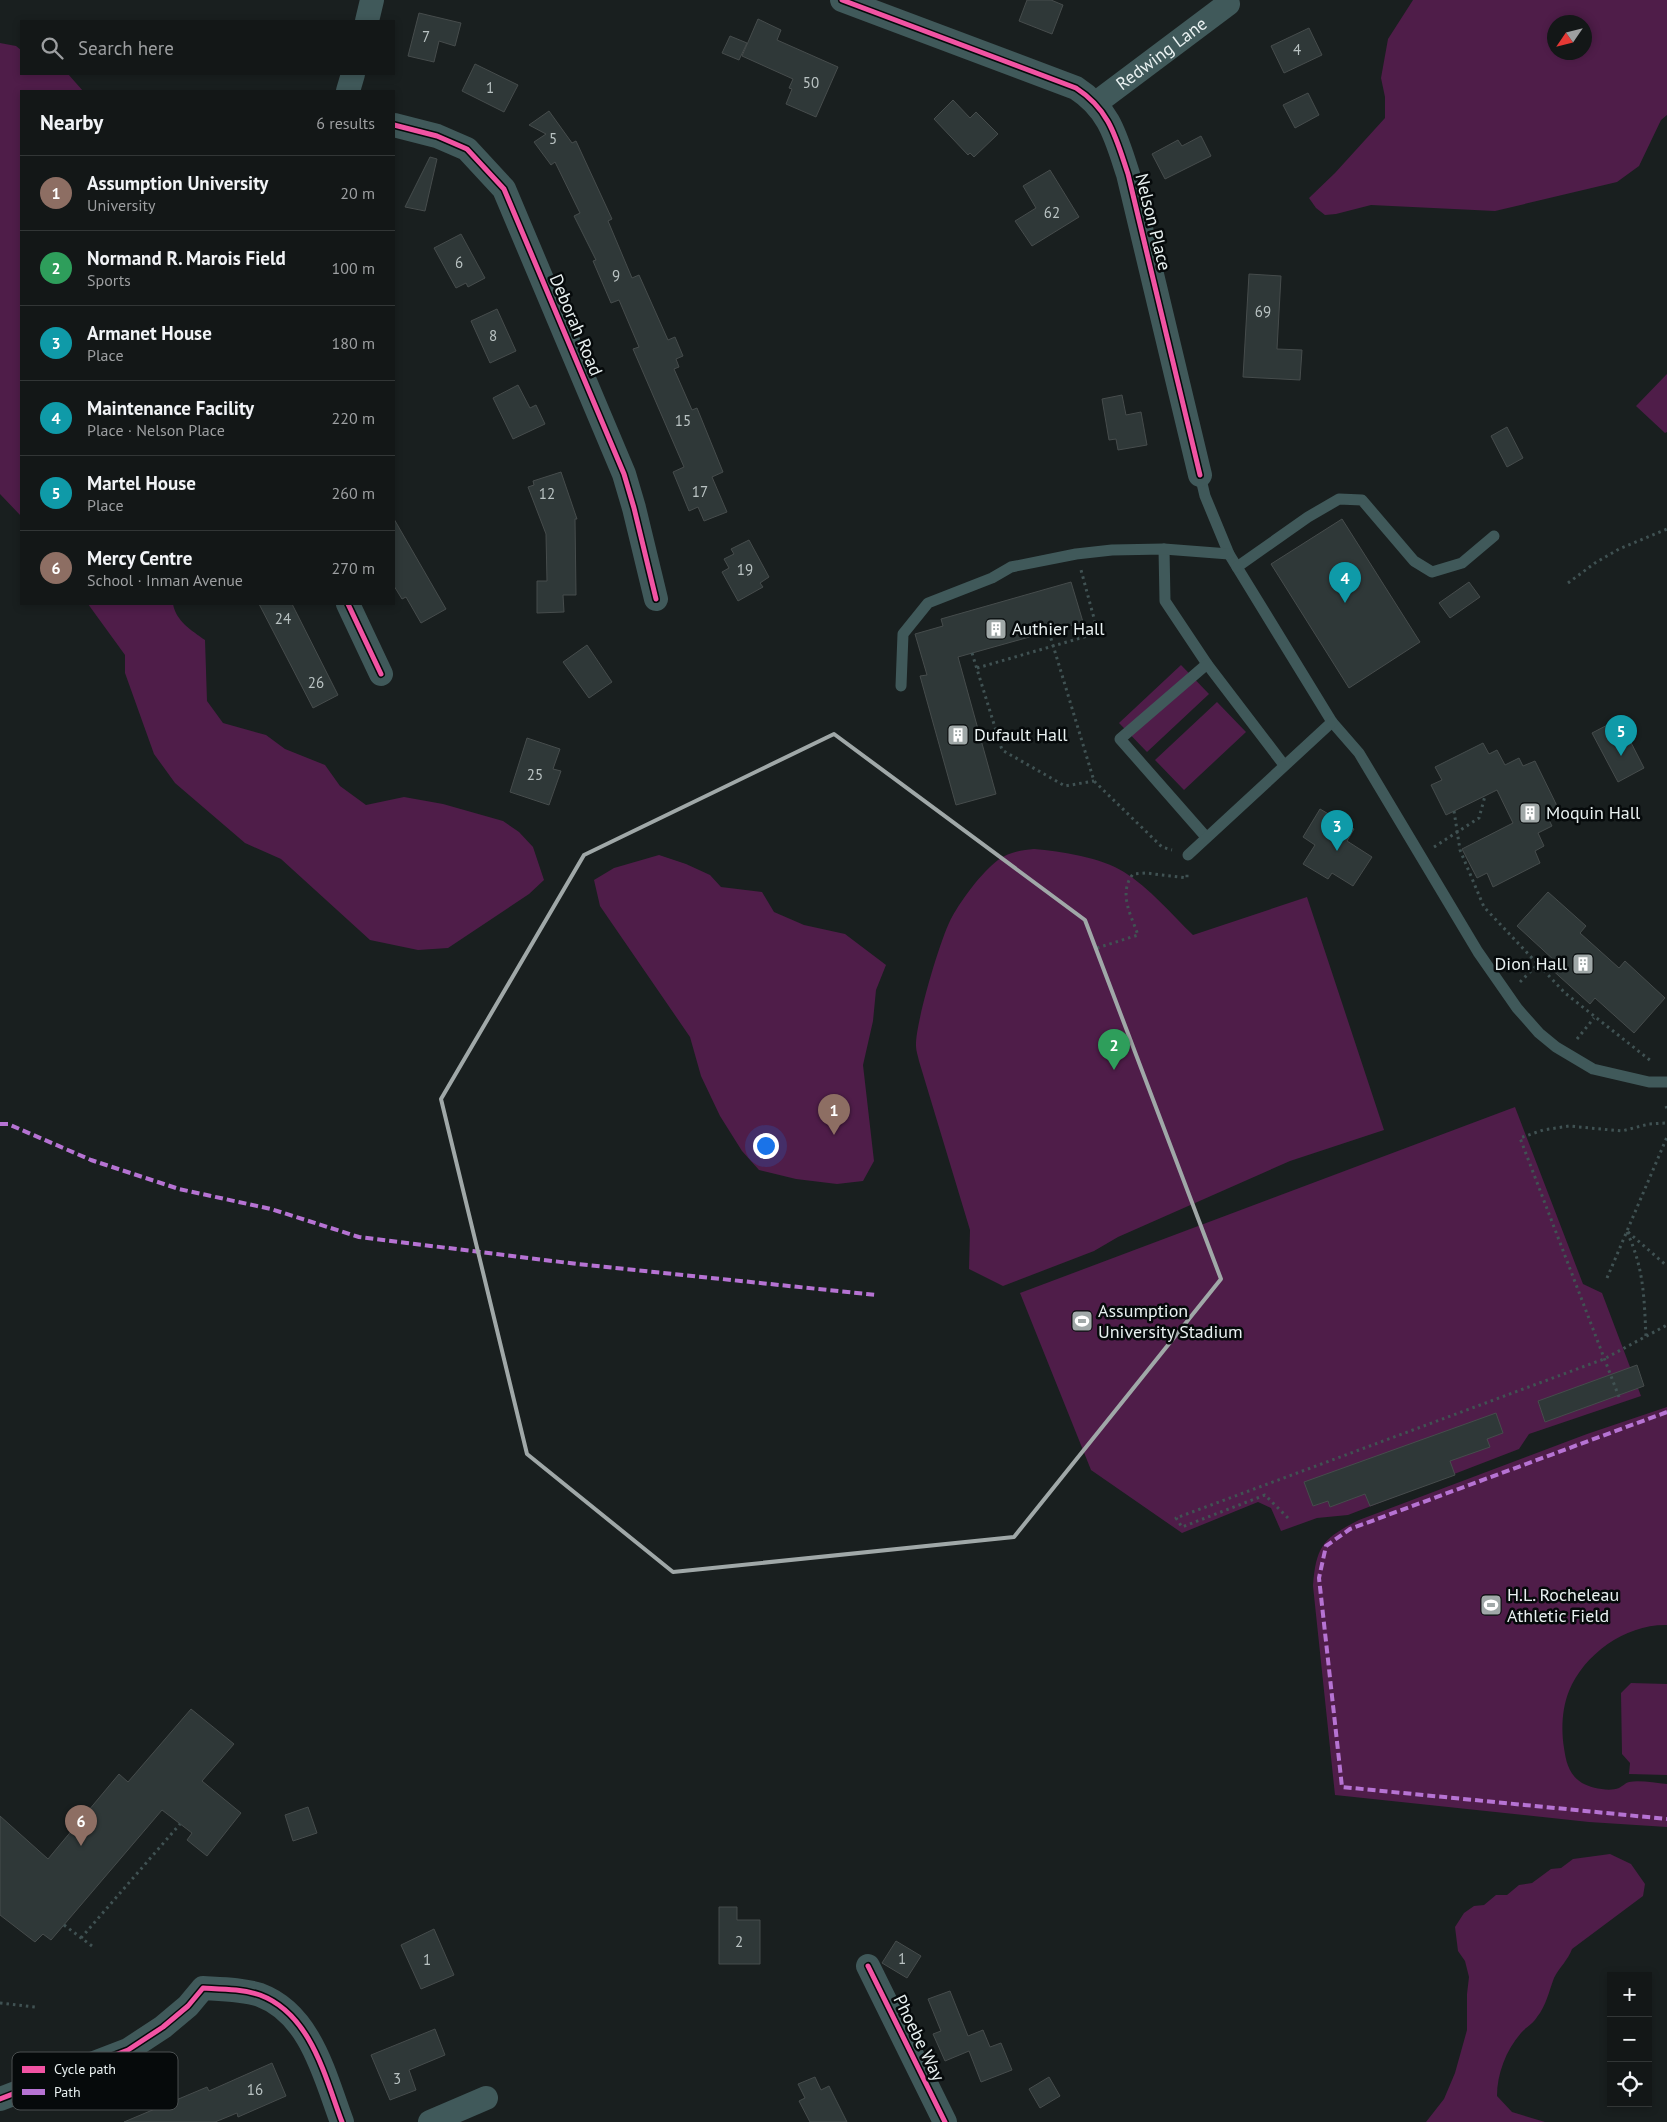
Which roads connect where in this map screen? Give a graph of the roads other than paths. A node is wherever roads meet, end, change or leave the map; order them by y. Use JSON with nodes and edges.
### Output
{"nodes":[{"id":1,"x":372,"y":0,"type":"edge"},
{"id":2,"x":842,"y":0,"type":"edge"},
{"id":3,"x":1228,"y":4,"type":"dead end"},
{"id":4,"x":367,"y":20,"type":"edge"},
{"id":5,"x":353,"y":75,"type":"edge"},
{"id":6,"x":348,"y":90,"type":"edge"},
{"id":7,"x":1096,"y":103,"type":"junction"},
{"id":8,"x":395,"y":125,"type":"edge"},
{"id":9,"x":1200,"y":475,"type":"joint"},
{"id":10,"x":1494,"y":536,"type":"dead end"},
{"id":11,"x":1164,"y":549,"type":"junction"},
{"id":12,"x":1229,"y":554,"type":"junction"},
{"id":13,"x":1237,"y":567,"type":"junction"},
{"id":14,"x":656,"y":599,"type":"dead end"},
{"id":15,"x":348,"y":605,"type":"edge"},
{"id":16,"x":1207,"y":664,"type":"junction"},
{"id":17,"x":381,"y":674,"type":"dead end"},
{"id":18,"x":901,"y":686,"type":"dead end"},
{"id":19,"x":1332,"y":722,"type":"junction"},
{"id":20,"x":1284,"y":765,"type":"junction"},
{"id":21,"x":1206,"y":837,"type":"junction"},
{"id":22,"x":1188,"y":855,"type":"road end"},
{"id":23,"x":1667,"y":1082,"type":"edge"},
{"id":24,"x":868,"y":1966,"type":"dead end"},
{"id":25,"x":123,"y":2052,"type":"edge"},
{"id":26,"x":12,"y":2094,"type":"edge"},
{"id":27,"x":486,"y":2098,"type":"dead end"},
{"id":28,"x":0,"y":2099,"type":"edge"},
{"id":29,"x":342,"y":2122,"type":"edge"},
{"id":30,"x":430,"y":2122,"type":"edge"},
{"id":31,"x":945,"y":2122,"type":"edge"}],
"edges":[{"from":1,"to":4,"type":"street"},
{"from":2,"to":7,"type":"street","name":"Nelson Place"},
{"from":3,"to":7,"type":"street","name":"Redwing Lane"},
{"from":5,"to":6,"type":"street"},
{"from":7,"to":9,"type":"street","name":"Nelson Place"},
{"from":8,"to":14,"type":"street","name":"Deborah Road"},
{"from":9,"to":12,"type":"lane"},
{"from":10,"to":13,"type":"lane"},
{"from":11,"to":12,"type":"lane"},
{"from":11,"to":16,"type":"lane"},
{"from":11,"to":18,"type":"lane"},
{"from":12,"to":13,"type":"lane"},
{"from":13,"to":19,"type":"lane"},
{"from":15,"to":17,"type":"street"},
{"from":16,"to":20,"type":"lane"},
{"from":16,"to":21,"type":"lane"},
{"from":19,"to":20,"type":"lane"},
{"from":19,"to":23,"type":"lane"},
{"from":20,"to":21,"type":"lane"},
{"from":21,"to":22,"type":"lane"},
{"from":24,"to":31,"type":"street","name":"Phoebe Way"},
{"from":25,"to":29,"type":"street"},
{"from":26,"to":28,"type":"street"},
{"from":27,"to":30,"type":"street"}]}
